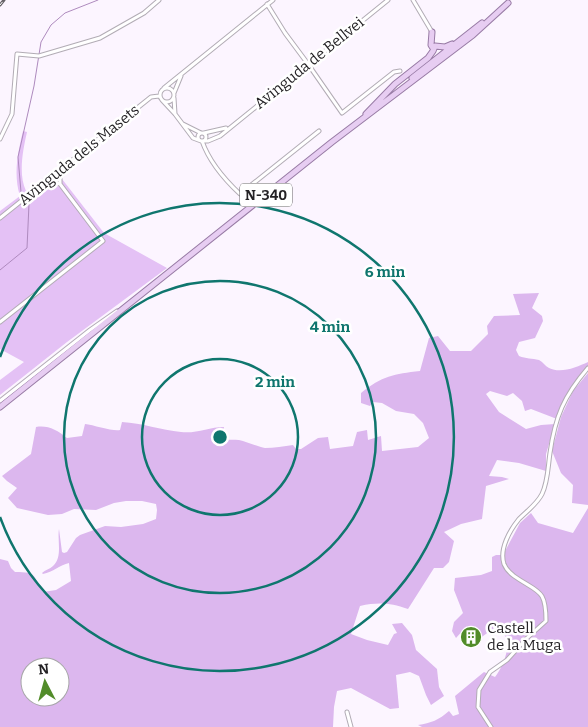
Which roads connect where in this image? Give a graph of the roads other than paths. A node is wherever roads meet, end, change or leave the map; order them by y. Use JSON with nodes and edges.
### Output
{"nodes":[{"id":1,"x":159,"y":0,"type":"edge"},
{"id":2,"x":273,"y":0,"type":"edge"},
{"id":3,"x":388,"y":0,"type":"edge"},
{"id":4,"x":414,"y":0,"type":"edge"},
{"id":5,"x":510,"y":2,"type":"edge"},
{"id":6,"x":267,"y":4,"type":"junction"},
{"id":7,"x":432,"y":32,"type":"joint"},
{"id":8,"x":473,"y":35,"type":"junction"},
{"id":9,"x":465,"y":36,"type":"junction"},
{"id":10,"x":436,"y":48,"type":"junction"},
{"id":11,"x":441,"y":55,"type":"junction"},
{"id":12,"x":308,"y":64,"type":"junction"},
{"id":13,"x":400,"y":70,"type":"dead end"},
{"id":14,"x":181,"y":75,"type":"junction"},
{"id":15,"x":412,"y":82,"type":"junction"},
{"id":16,"x":164,"y":88,"type":"junction"},
{"id":17,"x":174,"y":95,"type":"junction"},
{"id":18,"x":159,"y":96,"type":"junction"},
{"id":19,"x":162,"y":100,"type":"junction"},
{"id":20,"x":176,"y":114,"type":"junction"},
{"id":21,"x":366,"y":114,"type":"junction"},
{"id":22,"x":358,"y":122,"type":"junction"},
{"id":23,"x":183,"y":124,"type":"junction"},
{"id":24,"x":229,"y":127,"type":"junction"},
{"id":25,"x":318,"y":131,"type":"dead end"},
{"id":26,"x":203,"y":133,"type":"junction"},
{"id":27,"x":0,"y":138,"type":"edge"},
{"id":28,"x":202,"y":141,"type":"junction"},
{"id":29,"x":60,"y":169,"type":"junction"},
{"id":30,"x":53,"y":175,"type":"junction"},
{"id":31,"x":60,"y":176,"type":"junction"},
{"id":32,"x":44,"y":182,"type":"junction"},
{"id":33,"x":53,"y":182,"type":"junction"},
{"id":34,"x":60,"y":184,"type":"junction"},
{"id":35,"x":0,"y":218,"type":"edge"},
{"id":36,"x":174,"y":269,"type":"junction"},
{"id":37,"x":0,"y":322,"type":"edge"},
{"id":38,"x":588,"y":368,"type":"edge"},
{"id":39,"x":0,"y":401,"type":"edge"},
{"id":40,"x":0,"y":407,"type":"edge"},
{"id":41,"x":347,"y":712,"type":"dead end"},
{"id":42,"x":351,"y":727,"type":"edge"},
{"id":43,"x":491,"y":727,"type":"edge"}],
"edges":[{"from":1,"to":27,"type":"street"},
{"from":2,"to":6,"type":"street"},
{"from":3,"to":12,"type":"street","name":"Avinguda de Bellvei"},
{"from":4,"to":7,"type":"street"},
{"from":5,"to":8,"type":"main road","number":"N-340"},
{"from":5,"to":9,"type":"main road","number":"N-340"},
{"from":6,"to":12,"type":"street"},
{"from":6,"to":14,"type":"street"},
{"from":7,"to":10,"type":"main road"},
{"from":8,"to":11,"type":"main road"},
{"from":8,"to":15,"type":"main road","number":"N-340"},
{"from":9,"to":10,"type":"main road"},
{"from":9,"to":11,"type":"main road","number":"N-340"},
{"from":10,"to":11,"type":"main road"},
{"from":10,"to":11,"type":"main road"},
{"from":10,"to":21,"type":"main road"},
{"from":11,"to":15,"type":"main road"},
{"from":11,"to":21,"type":"main road","number":"N-340"},
{"from":12,"to":13,"type":"street"},
{"from":12,"to":24,"type":"street","name":"Avinguda de Bellvei"},
{"from":14,"to":16,"type":"street"},
{"from":14,"to":17,"type":"street"},
{"from":15,"to":22,"type":"main road","number":"N-340"},
{"from":16,"to":17,"type":"street"},
{"from":16,"to":18,"type":"street"},
{"from":17,"to":19,"type":"street"},
{"from":17,"to":20,"type":"street"},
{"from":18,"to":19,"type":"street"},
{"from":18,"to":29,"type":"street","name":"Avinguda dels Masets"},
{"from":19,"to":20,"type":"street"},
{"from":20,"to":23,"type":"street"},
{"from":21,"to":22,"type":"main road","number":"N-340"},
{"from":22,"to":36,"type":"main road","number":"N-340"},
{"from":23,"to":26,"type":"street"},
{"from":23,"to":28,"type":"street"},
{"from":24,"to":26,"type":"street","name":"Avinguda de Bellvei"},
{"from":24,"to":28,"type":"street","name":"Avinguda de Bellvei"},
{"from":25,"to":28,"type":"street"},
{"from":26,"to":28,"type":"street"},
{"from":26,"to":28,"type":"street"},
{"from":29,"to":30,"type":"street","name":"Avinguda dels Masets"},
{"from":29,"to":31,"type":"street"},
{"from":30,"to":31,"type":"street"},
{"from":30,"to":32,"type":"street","name":"Avinguda dels Masets"},
{"from":30,"to":33,"type":"street"},
{"from":31,"to":34,"type":"street"},
{"from":32,"to":33,"type":"street"},
{"from":32,"to":35,"type":"street","name":"Avinguda dels Masets"},
{"from":33,"to":34,"type":"street"},
{"from":34,"to":37,"type":"street"},
{"from":36,"to":39,"type":"street"},
{"from":36,"to":40,"type":"main road","number":"N-340"},
{"from":38,"to":43,"type":"street"},
{"from":41,"to":42,"type":"street"}]}
